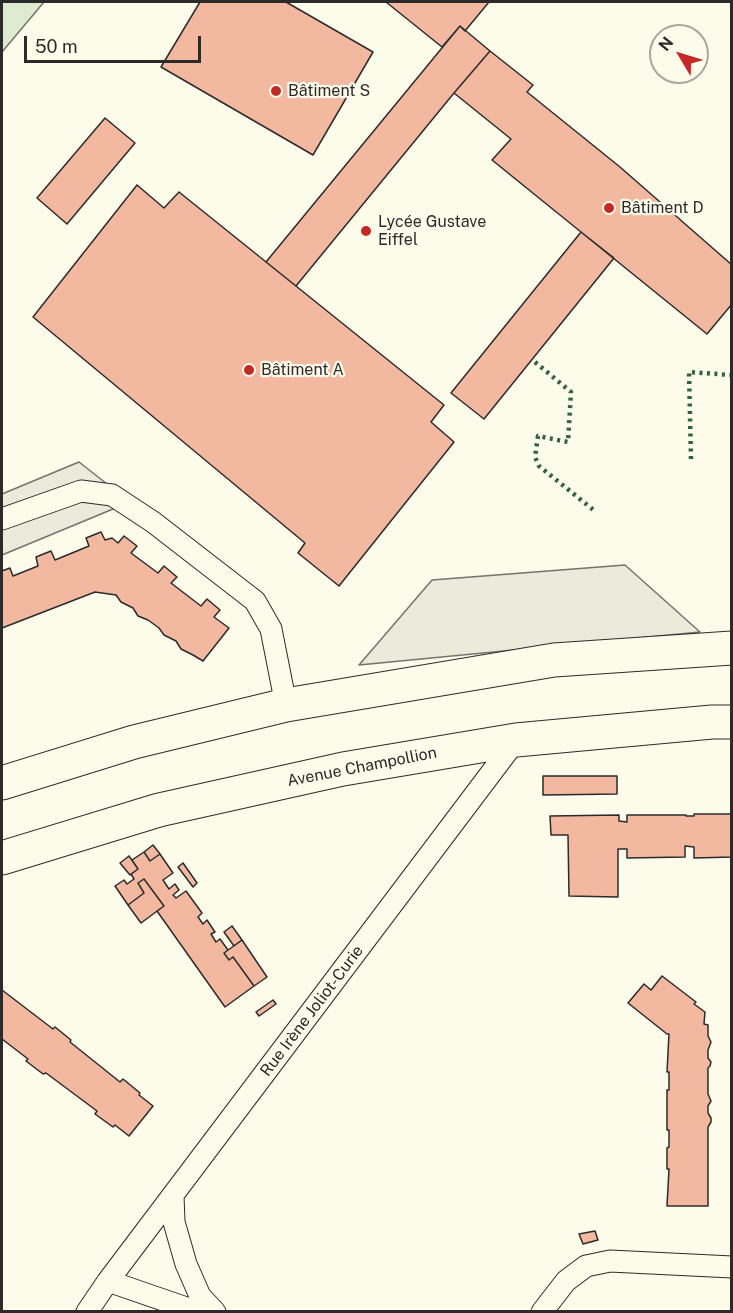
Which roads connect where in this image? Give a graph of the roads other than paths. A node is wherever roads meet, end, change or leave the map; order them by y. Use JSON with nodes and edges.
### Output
{"nodes":[{"id":1,"x":2,"y":519,"type":"edge"},
{"id":2,"x":732,"y":648,"type":"edge"},
{"id":3,"x":286,"y":705,"type":"junction"},
{"id":4,"x":732,"y":722,"type":"edge"},
{"id":5,"x":516,"y":740,"type":"junction"},
{"id":6,"x":2,"y":783,"type":"edge"},
{"id":7,"x":2,"y":858,"type":"edge"},
{"id":8,"x":173,"y":1195,"type":"junction"},
{"id":9,"x":732,"y":1267,"type":"edge"},
{"id":10,"x":108,"y":1281,"type":"junction"},
{"id":11,"x":87,"y":1311,"type":"edge"},
{"id":12,"x":198,"y":1311,"type":"edge"},
{"id":13,"x":215,"y":1311,"type":"edge"},
{"id":14,"x":542,"y":1311,"type":"edge"}],
"edges":[{"from":1,"to":3,"type":"street"},
{"from":2,"to":3,"type":"main road"},
{"from":3,"to":6,"type":"main road"},
{"from":4,"to":5,"type":"main road","name":"Avenue Champollion"},
{"from":5,"to":7,"type":"main road","name":"Avenue Champollion"},
{"from":5,"to":8,"type":"street","name":"Rue Irène Joliot-Curie"},
{"from":8,"to":10,"type":"street","name":"Rue Irène Joliot-Curie"},
{"from":8,"to":13,"type":"street"},
{"from":9,"to":14,"type":"street"},
{"from":10,"to":11,"type":"street","name":"Rue Irène Joliot-Curie"},
{"from":10,"to":12,"type":"street"}]}
